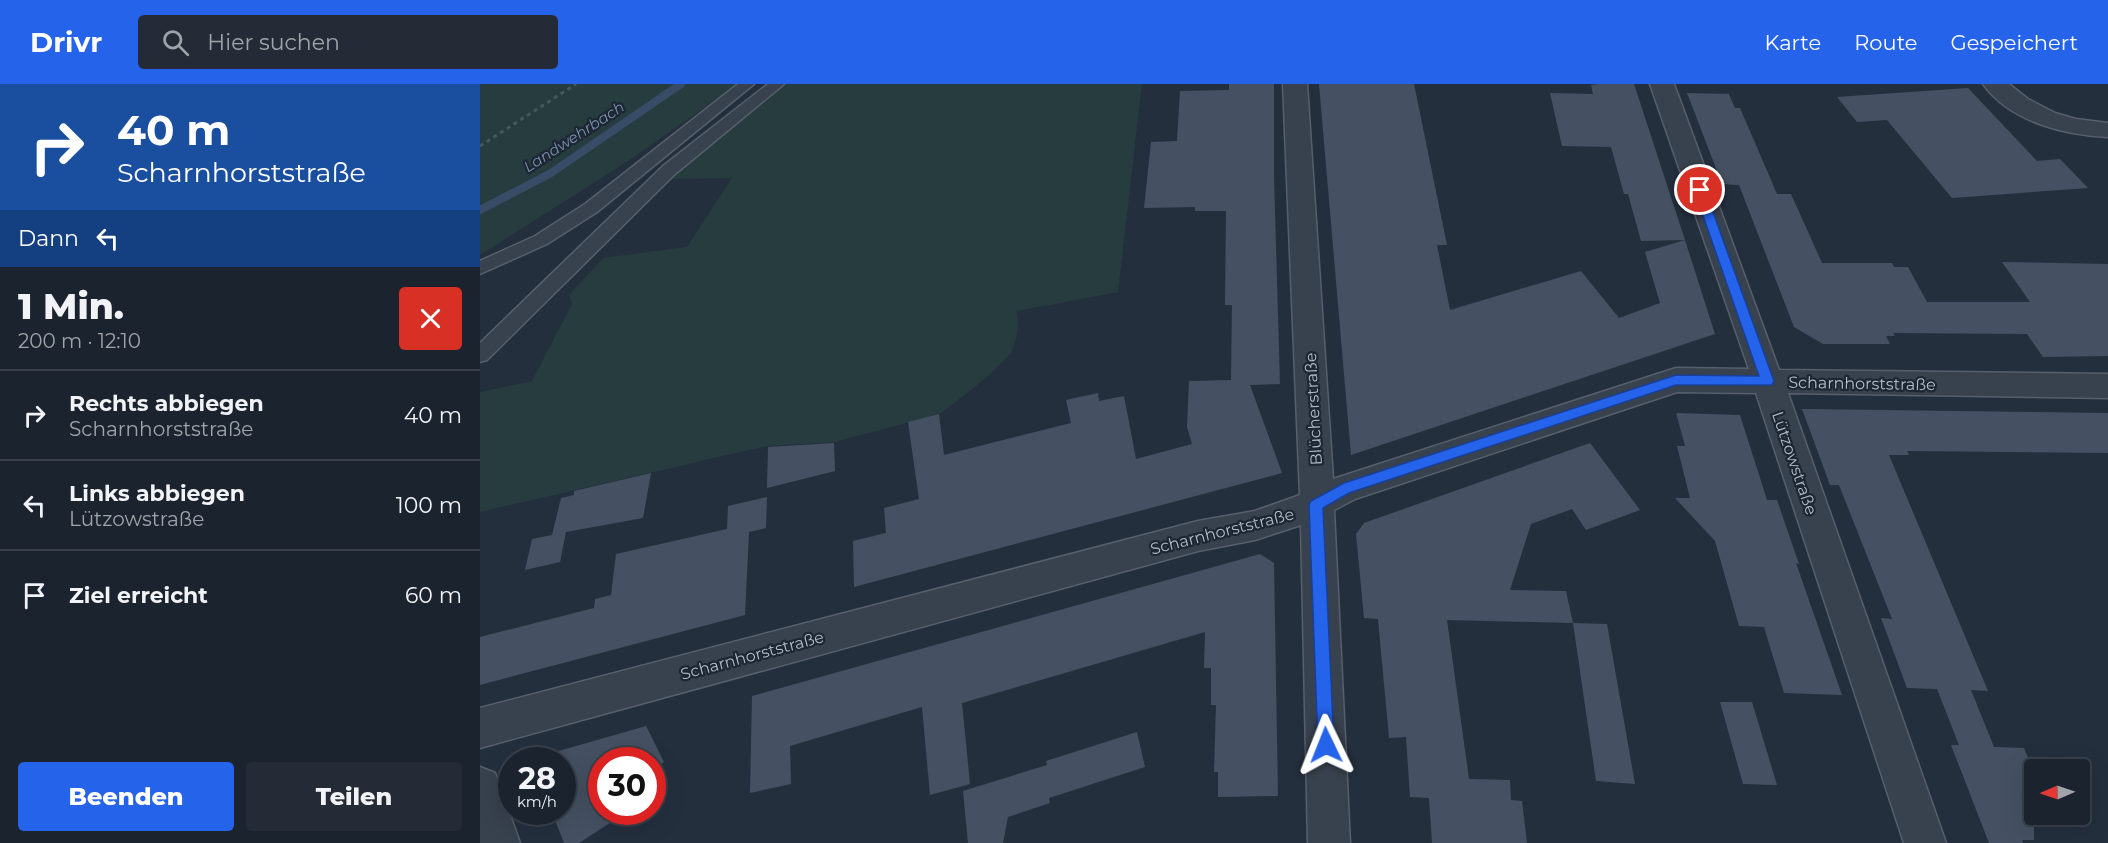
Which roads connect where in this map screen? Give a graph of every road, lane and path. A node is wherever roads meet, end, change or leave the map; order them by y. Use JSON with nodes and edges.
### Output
{"nodes":[{"id":1,"x":576,"y":84,"type":"edge"},
{"id":2,"x":747,"y":84,"type":"edge"},
{"id":3,"x":777,"y":84,"type":"edge"},
{"id":4,"x":1295,"y":84,"type":"edge"},
{"id":5,"x":1662,"y":84,"type":"edge"},
{"id":6,"x":1995,"y":84,"type":"edge"},
{"id":7,"x":2108,"y":130,"type":"edge"},
{"id":8,"x":480,"y":146,"type":"edge"},
{"id":9,"x":591,"y":208,"type":"junction"},
{"id":10,"x":627,"y":213,"type":"junction"},
{"id":11,"x":480,"y":268,"type":"edge"},
{"id":12,"x":480,"y":355,"type":"edge"},
{"id":13,"x":1768,"y":381,"type":"junction"},
{"id":14,"x":2108,"y":386,"type":"edge"},
{"id":15,"x":1316,"y":505,"type":"junction"},
{"id":16,"x":480,"y":728,"type":"edge"},
{"id":17,"x":480,"y":788,"type":"edge"},
{"id":18,"x":499,"y":843,"type":"edge"},
{"id":19,"x":1329,"y":843,"type":"edge"},
{"id":20,"x":1925,"y":843,"type":"edge"}],
"edges":[{"from":1,"to":8,"type":"path"},
{"from":2,"to":9,"type":"lane"},
{"from":3,"to":10,"type":"lane"},
{"from":4,"to":15,"type":"street","name":"Blücherstraße"},
{"from":5,"to":13,"type":"street","name":"Lützowstraße"},
{"from":6,"to":7,"type":"street"},
{"from":9,"to":10,"type":"lane"},
{"from":9,"to":11,"type":"lane"},
{"from":10,"to":12,"type":"lane"},
{"from":13,"to":14,"type":"street","name":"Scharnhorststraße"},
{"from":13,"to":15,"type":"street","name":"Scharnhorststraße"},
{"from":13,"to":20,"type":"street","name":"Lützowstraße"},
{"from":15,"to":16,"type":"street","name":"Scharnhorststraße"},
{"from":15,"to":19,"type":"street","name":"Blücherstraße"},
{"from":17,"to":18,"type":"street"}]}
